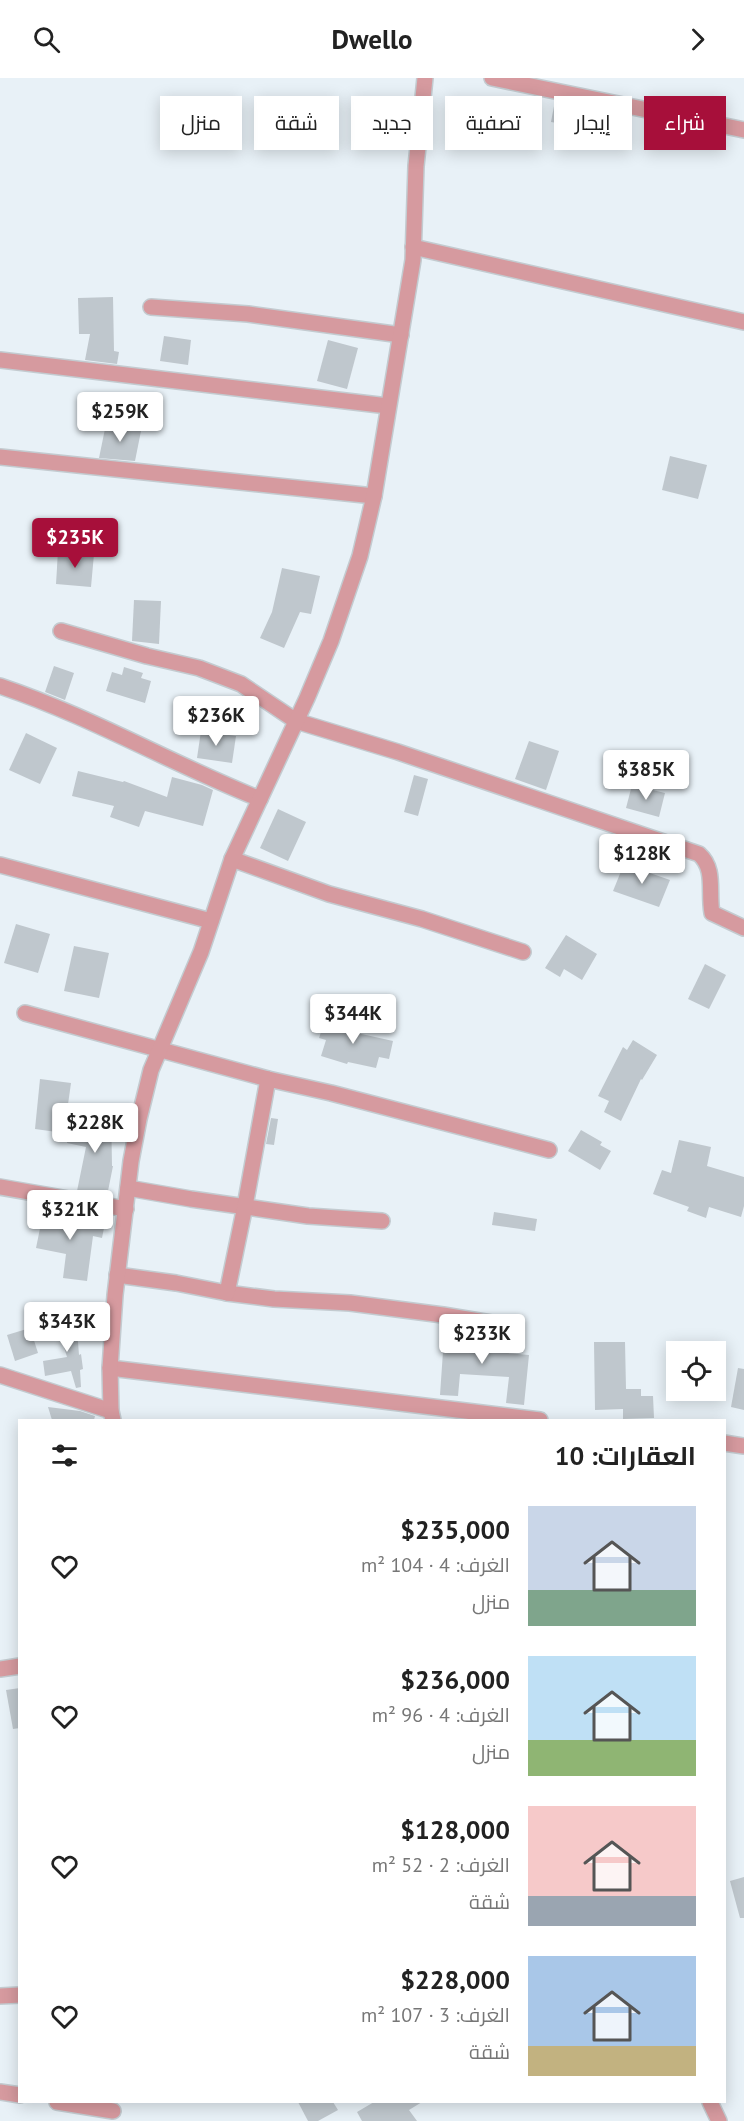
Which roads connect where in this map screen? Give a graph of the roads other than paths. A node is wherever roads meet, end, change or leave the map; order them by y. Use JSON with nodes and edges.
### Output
{"nodes":[{"id":1,"x":425,"y":78,"type":"edge"},
{"id":2,"x":492,"y":78,"type":"edge"},
{"id":3,"x":744,"y":130,"type":"edge"},
{"id":4,"x":413,"y":247,"type":"junction"},
{"id":5,"x":151,"y":307,"type":"dead end"},
{"id":6,"x":744,"y":322,"type":"edge"},
{"id":7,"x":400,"y":335,"type":"junction"},
{"id":8,"x":0,"y":360,"type":"edge"},
{"id":9,"x":388,"y":406,"type":"junction"},
{"id":10,"x":0,"y":457,"type":"edge"},
{"id":11,"x":374,"y":496,"type":"junction"},
{"id":12,"x":61,"y":630,"type":"dead end"},
{"id":13,"x":0,"y":686,"type":"edge"},
{"id":14,"x":296,"y":722,"type":"junction"},
{"id":15,"x":260,"y":799,"type":"junction"},
{"id":16,"x":232,"y":859,"type":"junction"},
{"id":17,"x":0,"y":865,"type":"edge"},
{"id":18,"x":211,"y":921,"type":"junction"},
{"id":19,"x":744,"y":928,"type":"edge"},
{"id":20,"x":524,"y":952,"type":"dead end"},
{"id":21,"x":25,"y":1013,"type":"dead end"},
{"id":22,"x":158,"y":1050,"type":"junction"},
{"id":23,"x":268,"y":1079,"type":"junction"},
{"id":24,"x":549,"y":1150,"type":"dead end"},
{"id":25,"x":0,"y":1188,"type":"edge"},
{"id":26,"x":128,"y":1188,"type":"junction"},
{"id":27,"x":245,"y":1206,"type":"junction"},
{"id":28,"x":126,"y":1209,"type":"junction"},
{"id":29,"x":382,"y":1221,"type":"dead end"},
{"id":30,"x":117,"y":1275,"type":"junction"},
{"id":31,"x":226,"y":1293,"type":"junction"},
{"id":32,"x":515,"y":1325,"type":"dead end"},
{"id":33,"x":110,"y":1368,"type":"junction"},
{"id":34,"x":0,"y":1375,"type":"edge"},
{"id":35,"x":112,"y":1416,"type":"edge"},
{"id":36,"x":532,"y":1419,"type":"edge"},
{"id":37,"x":726,"y":1443,"type":"edge"},
{"id":38,"x":744,"y":1446,"type":"edge"},
{"id":39,"x":18,"y":1666,"type":"edge"},
{"id":40,"x":0,"y":1669,"type":"edge"},
{"id":41,"x":18,"y":1995,"type":"edge"},
{"id":42,"x":0,"y":1996,"type":"edge"},
{"id":43,"x":0,"y":2092,"type":"edge"},
{"id":44,"x":18,"y":2095,"type":"edge"},
{"id":45,"x":63,"y":2103,"type":"edge"},
{"id":46,"x":710,"y":2103,"type":"edge"},
{"id":47,"x":113,"y":2111,"type":"edge"},
{"id":48,"x":719,"y":2121,"type":"edge"}],
"edges":[{"from":1,"to":4,"type":"street"},
{"from":2,"to":3,"type":"street"},
{"from":4,"to":6,"type":"street"},
{"from":4,"to":7,"type":"street"},
{"from":5,"to":7,"type":"street"},
{"from":7,"to":9,"type":"street"},
{"from":8,"to":9,"type":"street"},
{"from":9,"to":11,"type":"street"},
{"from":10,"to":11,"type":"street"},
{"from":11,"to":14,"type":"street"},
{"from":12,"to":14,"type":"street"},
{"from":13,"to":15,"type":"street"},
{"from":14,"to":15,"type":"street"},
{"from":14,"to":19,"type":"street"},
{"from":15,"to":16,"type":"street"},
{"from":16,"to":18,"type":"street"},
{"from":16,"to":20,"type":"street"},
{"from":17,"to":18,"type":"street"},
{"from":18,"to":22,"type":"street"},
{"from":21,"to":22,"type":"street"},
{"from":22,"to":23,"type":"street"},
{"from":22,"to":26,"type":"street"},
{"from":23,"to":24,"type":"street"},
{"from":23,"to":27,"type":"street"},
{"from":25,"to":28,"type":"street"},
{"from":26,"to":27,"type":"street"},
{"from":26,"to":28,"type":"street"},
{"from":27,"to":29,"type":"street"},
{"from":27,"to":31,"type":"street"},
{"from":28,"to":30,"type":"street"},
{"from":30,"to":31,"type":"street"},
{"from":30,"to":33,"type":"street"},
{"from":31,"to":32,"type":"street"},
{"from":33,"to":35,"type":"street"},
{"from":33,"to":36,"type":"street"},
{"from":34,"to":35,"type":"street"},
{"from":37,"to":38,"type":"street"},
{"from":39,"to":40,"type":"street"},
{"from":41,"to":42,"type":"street"},
{"from":43,"to":44,"type":"street"},
{"from":45,"to":47,"type":"street"},
{"from":46,"to":48,"type":"street"}]}
